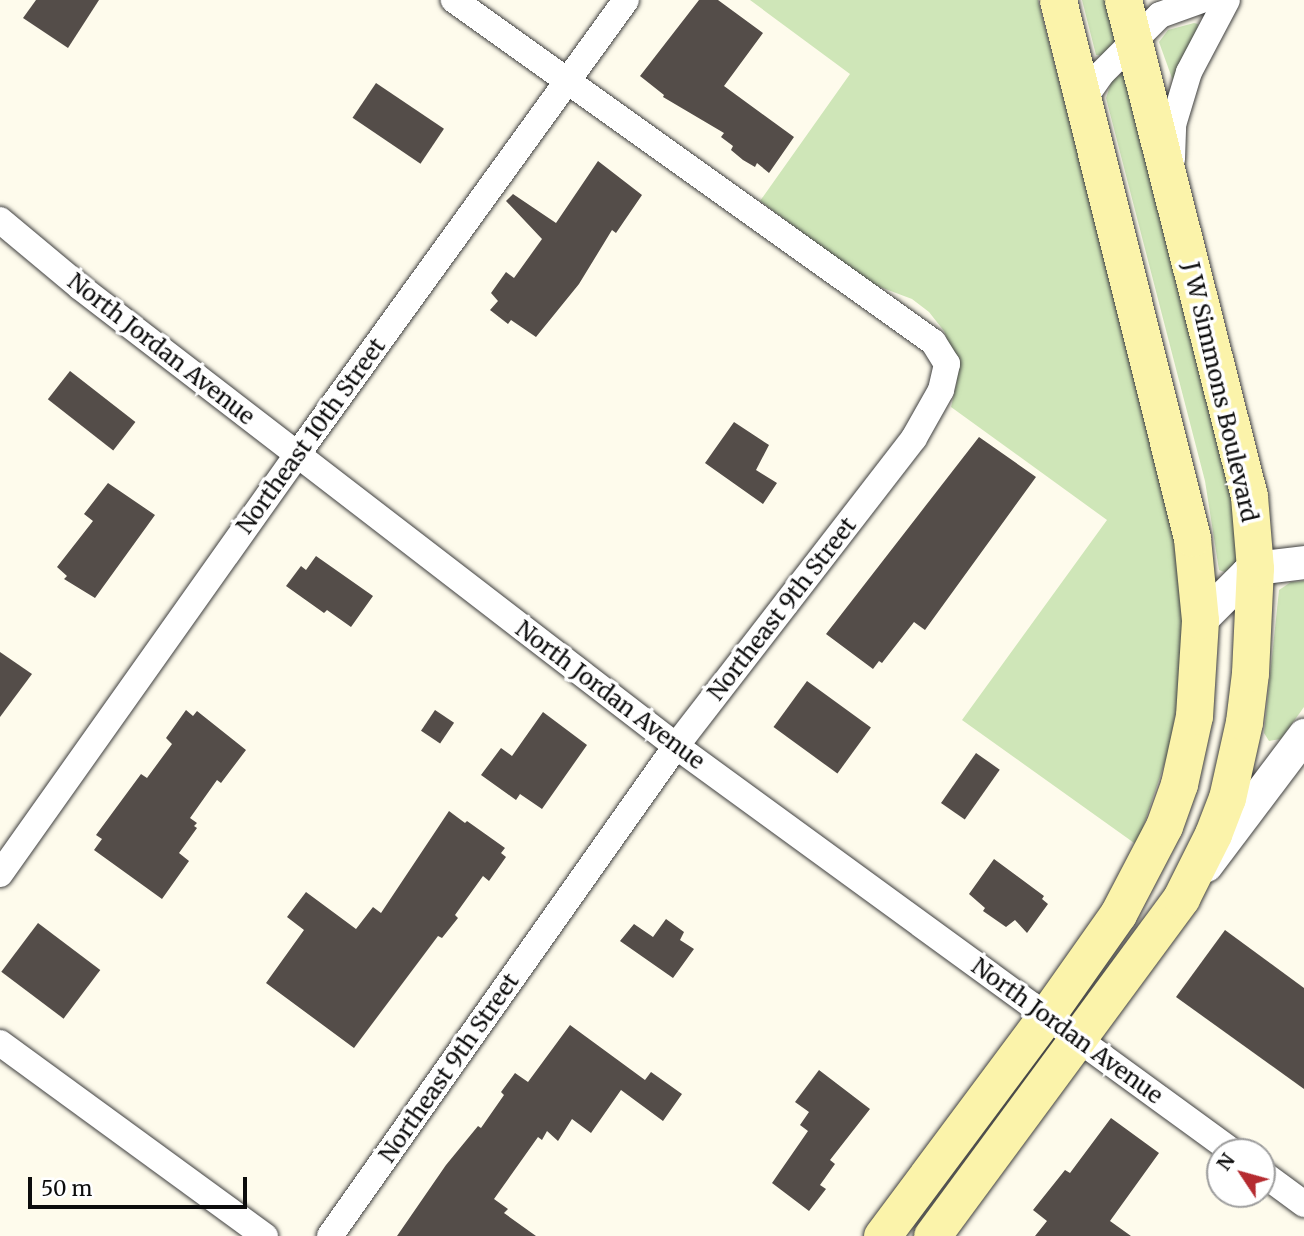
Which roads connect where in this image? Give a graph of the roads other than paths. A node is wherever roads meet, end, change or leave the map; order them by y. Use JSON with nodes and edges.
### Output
{"nodes":[{"id":1,"x":454,"y":0,"type":"edge"},
{"id":2,"x":626,"y":0,"type":"edge"},
{"id":3,"x":1058,"y":0,"type":"edge"},
{"id":4,"x":1123,"y":0,"type":"edge"},
{"id":5,"x":1202,"y":0,"type":"edge"},
{"id":6,"x":1227,"y":0,"type":"edge"},
{"id":7,"x":1134,"y":43,"type":"junction"},
{"id":8,"x":566,"y":83,"type":"junction"},
{"id":9,"x":1083,"y":100,"type":"junction"},
{"id":10,"x":1173,"y":200,"type":"junction"},
{"id":11,"x":0,"y":220,"type":"edge"},
{"id":12,"x":297,"y":455,"type":"junction"},
{"id":13,"x":1304,"y":562,"type":"edge"},
{"id":14,"x":1255,"y":568,"type":"junction"},
{"id":15,"x":1200,"y":620,"type":"junction"},
{"id":16,"x":1304,"y":735,"type":"edge"},
{"id":17,"x":676,"y":746,"type":"junction"},
{"id":18,"x":0,"y":874,"type":"edge"},
{"id":19,"x":1181,"y":898,"type":"junction"},
{"id":20,"x":1046,"y":1016,"type":"junction"},
{"id":21,"x":1078,"y":1039,"type":"junction"},
{"id":22,"x":0,"y":1043,"type":"edge"},
{"id":23,"x":1214,"y":1138,"type":"edge"},
{"id":24,"x":1276,"y":1183,"type":"edge"},
{"id":25,"x":1304,"y":1204,"type":"edge"},
{"id":26,"x":265,"y":1236,"type":"edge"},
{"id":27,"x":330,"y":1236,"type":"edge"},
{"id":28,"x":882,"y":1236,"type":"edge"},
{"id":29,"x":932,"y":1236,"type":"edge"}],
"edges":[{"from":1,"to":8,"type":"street"},
{"from":2,"to":8,"type":"street","name":"Northeast 10th Street"},
{"from":3,"to":9,"type":"main road"},
{"from":4,"to":7,"type":"main road","name":"J W Simmons Boulevard"},
{"from":5,"to":7,"type":"street"},
{"from":6,"to":10,"type":"street"},
{"from":7,"to":9,"type":"street"},
{"from":7,"to":10,"type":"main road","name":"J W Simmons Boulevard"},
{"from":8,"to":12,"type":"street","name":"Northeast 10th Street"},
{"from":8,"to":17,"type":"street","name":"Northeast 9th Street"},
{"from":9,"to":15,"type":"main road"},
{"from":10,"to":14,"type":"main road","name":"J W Simmons Boulevard"},
{"from":11,"to":12,"type":"street","name":"North Jordan Avenue"},
{"from":12,"to":17,"type":"street","name":"North Jordan Avenue"},
{"from":12,"to":18,"type":"street","name":"Northeast 10th Street"},
{"from":13,"to":14,"type":"street"},
{"from":14,"to":15,"type":"street"},
{"from":14,"to":19,"type":"main road","name":"J W Simmons Boulevard"},
{"from":15,"to":20,"type":"main road"},
{"from":16,"to":19,"type":"street"},
{"from":17,"to":20,"type":"street","name":"North Jordan Avenue"},
{"from":17,"to":27,"type":"street","name":"Northeast 9th Street"},
{"from":19,"to":21,"type":"main road","name":"J W Simmons Boulevard"},
{"from":20,"to":21,"type":"street","name":"North Jordan Avenue"},
{"from":20,"to":28,"type":"main road"},
{"from":21,"to":23,"type":"street","name":"North Jordan Avenue"},
{"from":21,"to":29,"type":"main road","name":"J W Simmons Boulevard"},
{"from":22,"to":26,"type":"street"},
{"from":24,"to":25,"type":"street"}]}
